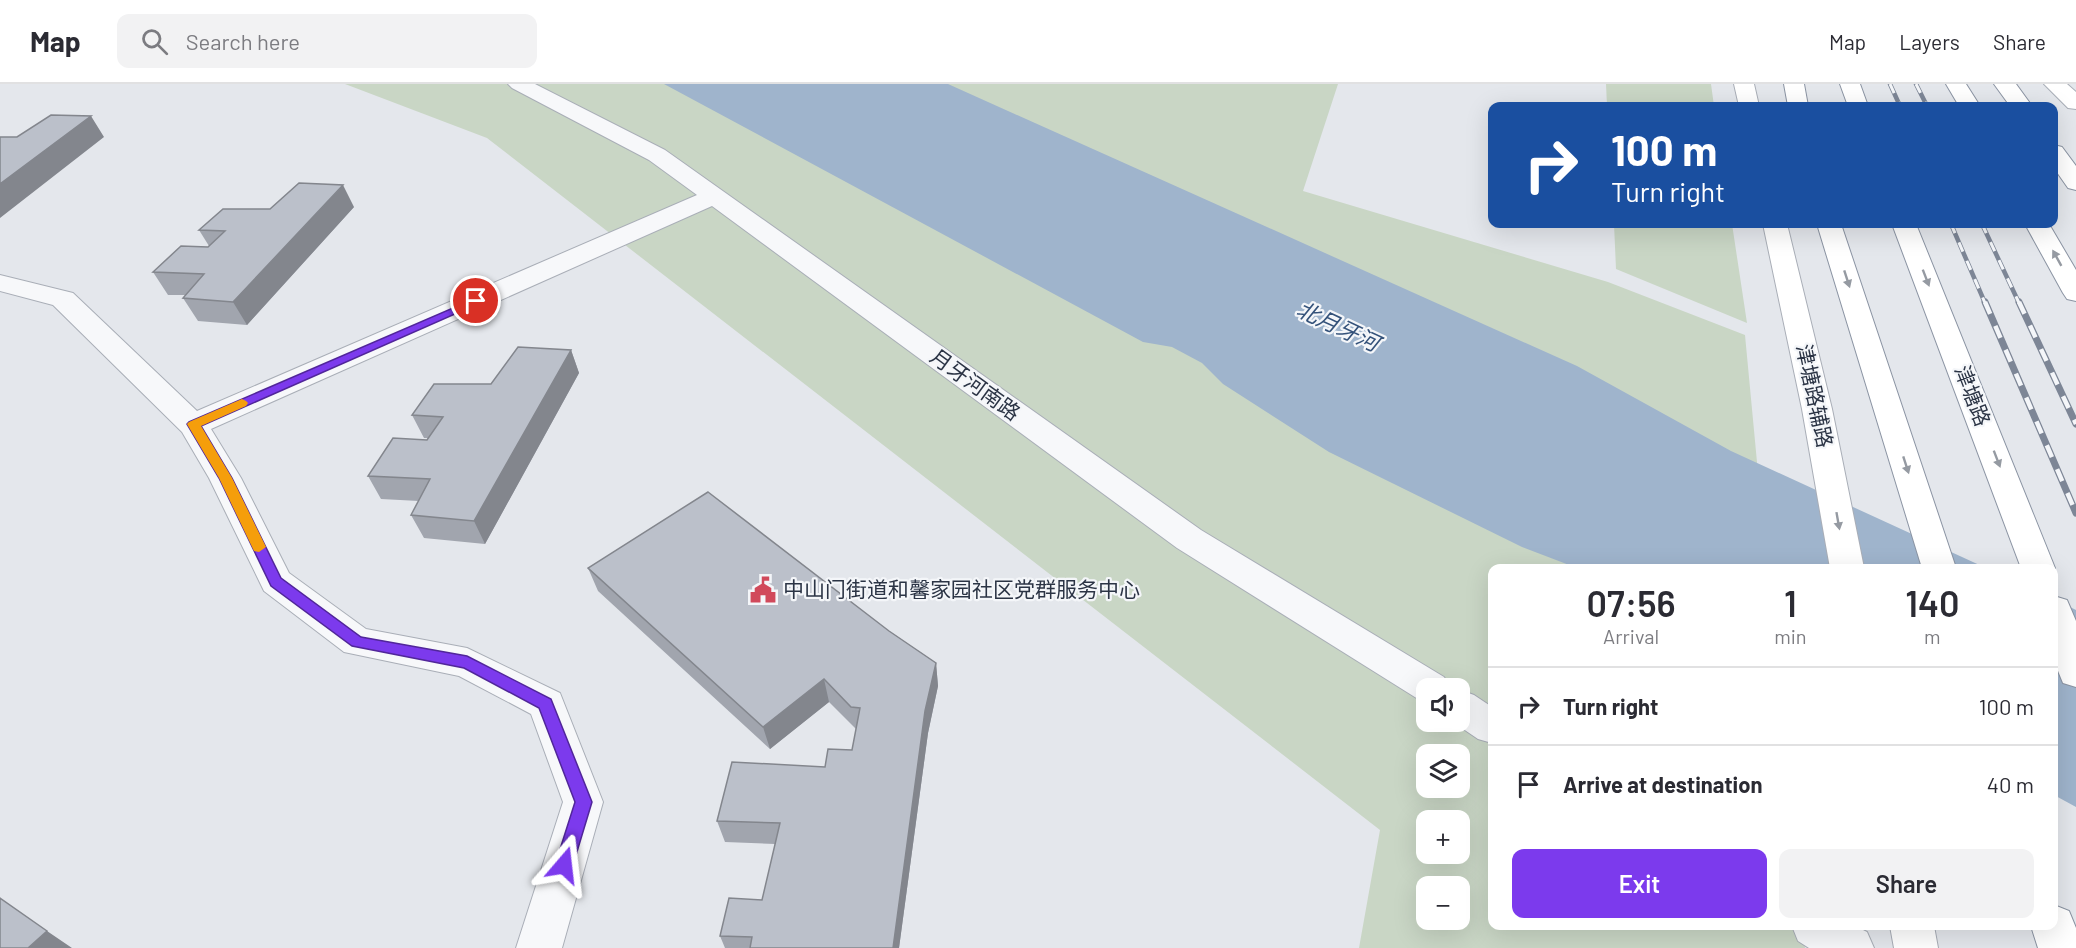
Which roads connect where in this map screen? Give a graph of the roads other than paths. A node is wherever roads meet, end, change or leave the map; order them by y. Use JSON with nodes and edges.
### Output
{"nodes":[{"id":1,"x":519,"y":84,"type":"edge"},
{"id":2,"x":1744,"y":84,"type":"edge"},
{"id":3,"x":1794,"y":84,"type":"edge"},
{"id":4,"x":1850,"y":84,"type":"edge"},
{"id":5,"x":1956,"y":84,"type":"edge"},
{"id":6,"x":2005,"y":84,"type":"edge"},
{"id":7,"x":2055,"y":84,"type":"edge"},
{"id":8,"x":2063,"y":84,"type":"edge"},
{"id":9,"x":1748,"y":102,"type":"edge"},
{"id":10,"x":1797,"y":102,"type":"edge"},
{"id":11,"x":1857,"y":102,"type":"edge"},
{"id":12,"x":1967,"y":102,"type":"edge"},
{"id":13,"x":2018,"y":102,"type":"edge"},
{"id":14,"x":2076,"y":102,"type":"edge"},
{"id":15,"x":2058,"y":158,"type":"edge"},
{"id":16,"x":2076,"y":183,"type":"edge"},
{"id":17,"x":715,"y":196,"type":"junction"},
{"id":18,"x":1776,"y":228,"type":"edge"},
{"id":19,"x":1830,"y":228,"type":"edge"},
{"id":20,"x":1906,"y":228,"type":"edge"},
{"id":21,"x":2039,"y":228,"type":"edge"},
{"id":22,"x":0,"y":283,"type":"edge"},
{"id":23,"x":2076,"y":293,"type":"edge"},
{"id":24,"x":193,"y":424,"type":"junction"},
{"id":25,"x":1846,"y":564,"type":"edge"},
{"id":26,"x":1938,"y":564,"type":"edge"},
{"id":27,"x":2036,"y":564,"type":"edge"},
{"id":28,"x":2058,"y":621,"type":"edge"},
{"id":29,"x":2076,"y":672,"type":"edge"},
{"id":30,"x":1416,"y":679,"type":"edge"},
{"id":31,"x":1470,"y":713,"type":"edge"},
{"id":32,"x":1488,"y":724,"type":"edge"},
{"id":33,"x":1822,"y":930,"type":"edge"},
{"id":34,"x":1913,"y":930,"type":"edge"},
{"id":35,"x":2054,"y":930,"type":"edge"},
{"id":36,"x":539,"y":948,"type":"edge"},
{"id":37,"x":1851,"y":948,"type":"edge"},
{"id":38,"x":1916,"y":948,"type":"edge"},
{"id":39,"x":2060,"y":948,"type":"edge"}],
"edges":[{"from":1,"to":17,"type":"street","name":"月牙河南路"},
{"from":2,"to":9,"type":"main road"},
{"from":3,"to":10,"type":"main road"},
{"from":4,"to":11,"type":"main road"},
{"from":5,"to":12,"type":"main road"},
{"from":6,"to":13,"type":"main road"},
{"from":7,"to":14,"type":"main road"},
{"from":8,"to":14,"type":"main road"},
{"from":15,"to":16,"type":"main road"},
{"from":17,"to":24,"type":"street"},
{"from":17,"to":30,"type":"street","name":"月牙河南路"},
{"from":18,"to":25,"type":"main road","name":"津塘路辅路","one_way":true},
{"from":19,"to":26,"type":"main road","one_way":true},
{"from":20,"to":27,"type":"main road","name":"津塘路","one_way":true},
{"from":23,"to":21,"type":"main road","one_way":true},
{"from":22,"to":24,"type":"street"},
{"from":24,"to":36,"type":"street"},
{"from":28,"to":29,"type":"main road"},
{"from":31,"to":32,"type":"street"},
{"from":33,"to":37,"type":"street"},
{"from":34,"to":38,"type":"main road"},
{"from":35,"to":39,"type":"main road"}]}
